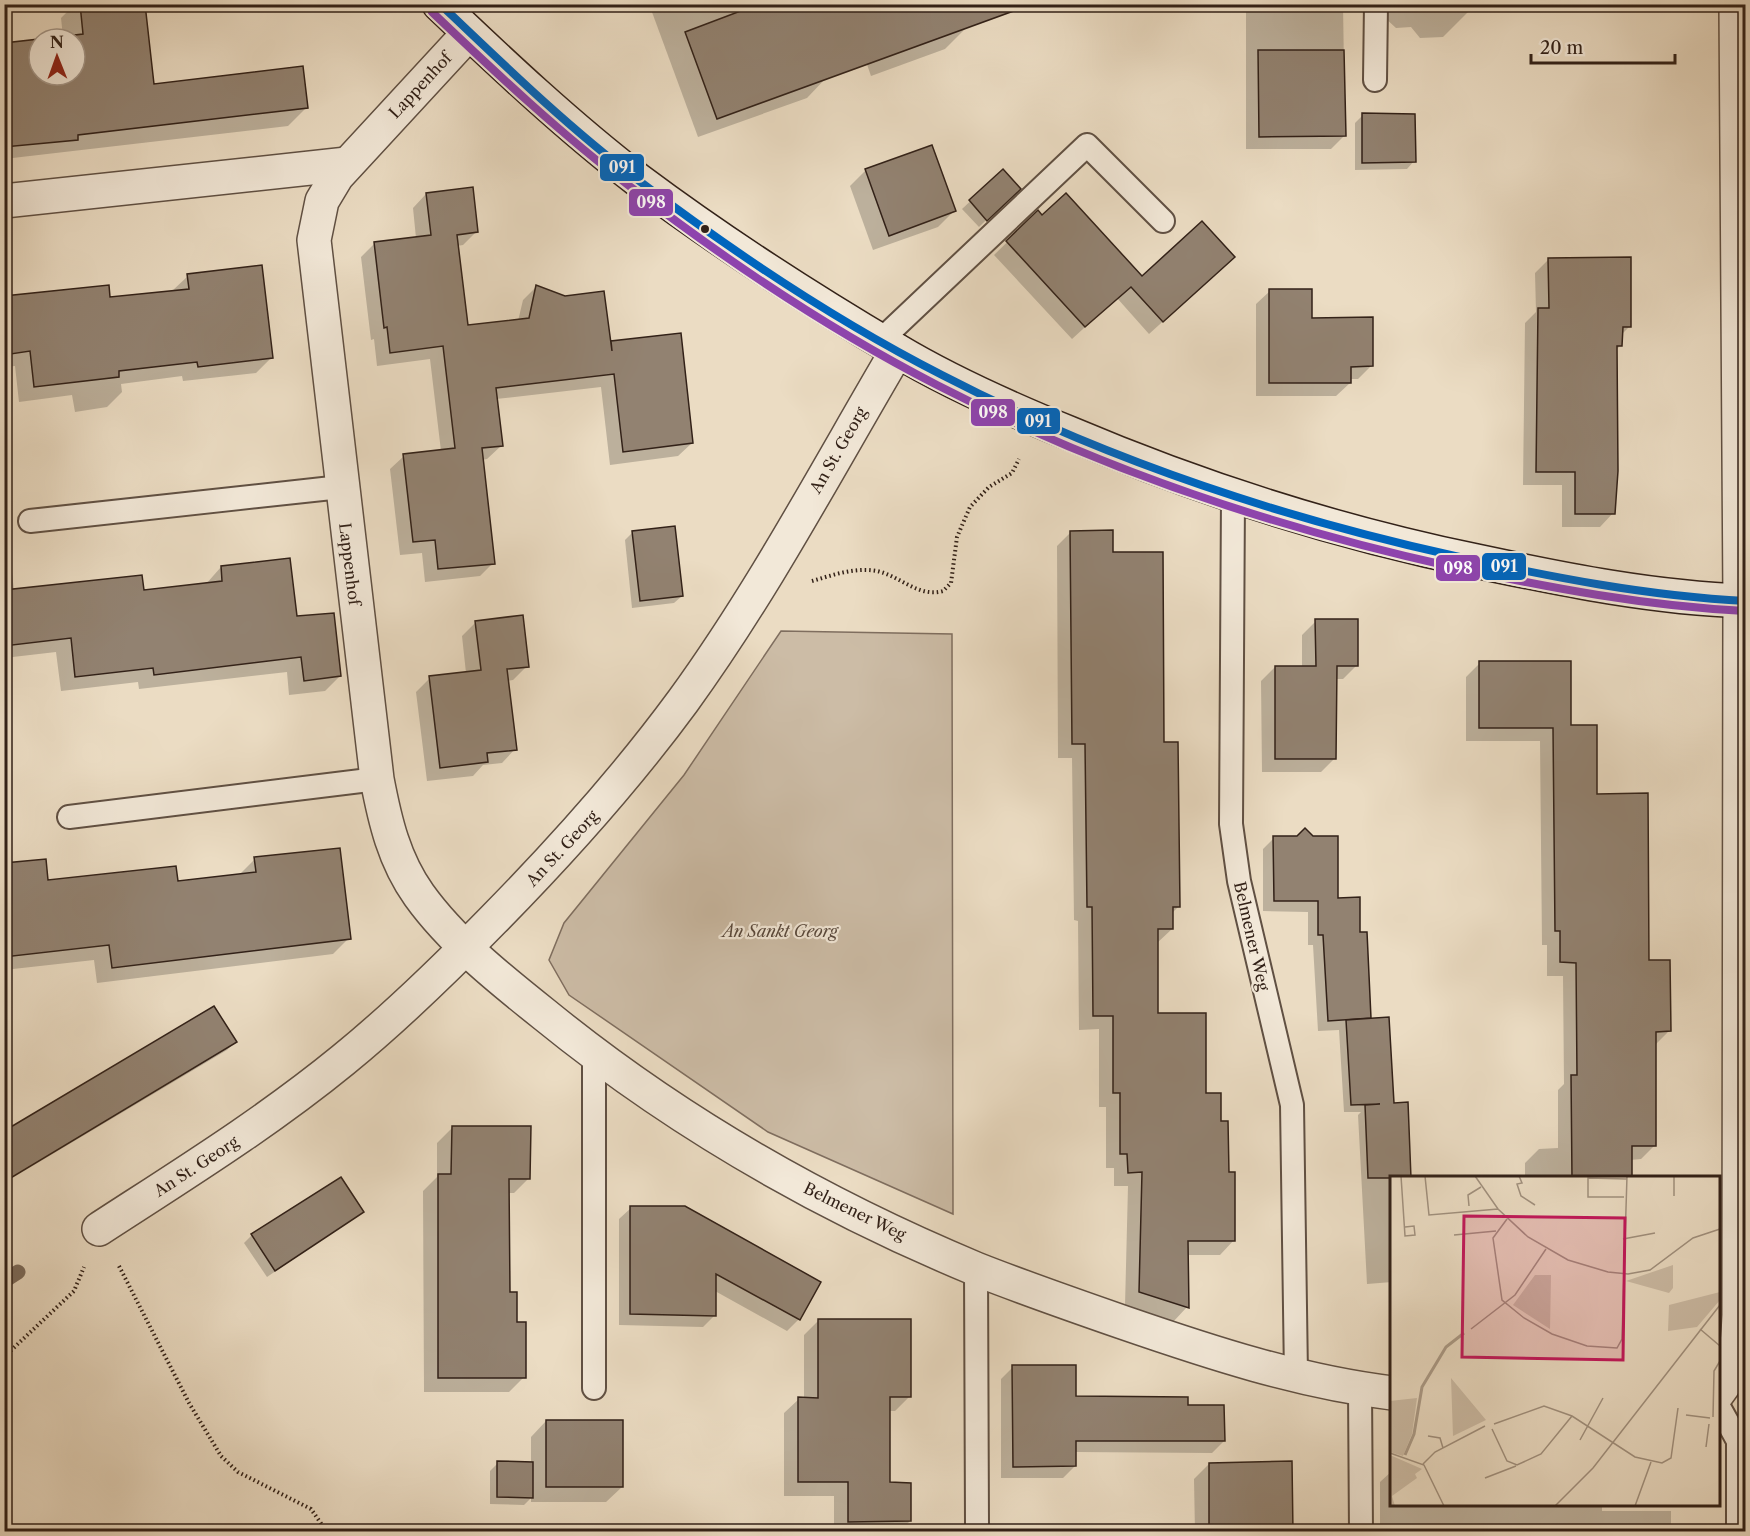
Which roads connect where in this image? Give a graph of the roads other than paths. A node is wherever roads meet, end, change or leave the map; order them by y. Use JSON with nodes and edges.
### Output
{"nodes":[{"id":1,"x":439,"y":4,"type":"edge"},
{"id":2,"x":1376,"y":4,"type":"edge"},
{"id":3,"x":1736,"y":4,"type":"edge"},
{"id":4,"x":469,"y":33,"type":"junction"},
{"id":5,"x":1375,"y":80,"type":"dead end"},
{"id":6,"x":347,"y":164,"type":"junction"},
{"id":7,"x":4,"y":201,"type":"edge"},
{"id":8,"x":1741,"y":219,"type":"edge"},
{"id":9,"x":1163,"y":221,"type":"dead end"},
{"id":10,"x":889,"y":346,"type":"junction"},
{"id":11,"x":341,"y":487,"type":"junction"},
{"id":12,"x":1233,"y":496,"type":"junction"},
{"id":13,"x":30,"y":521,"type":"dead end"},
{"id":14,"x":1743,"y":601,"type":"edge"},
{"id":15,"x":377,"y":780,"type":"junction"},
{"id":16,"x":69,"y":817,"type":"dead end"},
{"id":17,"x":1743,"y":918,"type":"edge"},
{"id":18,"x":467,"y":946,"type":"junction"},
{"id":19,"x":594,"y":1053,"type":"junction"},
{"id":20,"x":1743,"y":1192,"type":"edge"},
{"id":21,"x":99,"y":1229,"type":"road end"},
{"id":22,"x":976,"y":1269,"type":"junction"},
{"id":23,"x":1296,"y":1375,"type":"junction"},
{"id":24,"x":594,"y":1388,"type":"dead end"},
{"id":25,"x":1376,"y":1391,"type":"edge"},
{"id":26,"x":1720,"y":1391,"type":"edge"},
{"id":27,"x":1720,"y":1407,"type":"edge"},
{"id":28,"x":1742,"y":1441,"type":"edge"},
{"id":29,"x":977,"y":1525,"type":"dead end"},
{"id":30,"x":1361,"y":1532,"type":"edge"},
{"id":31,"x":1738,"y":1532,"type":"edge"}],
"edges":[{"from":1,"to":4,"type":"street"},
{"from":2,"to":5,"type":"lane"},
{"from":3,"to":8,"type":"street"},
{"from":4,"to":6,"type":"street","name":"Lappenhof"},
{"from":4,"to":10,"type":"street"},
{"from":6,"to":7,"type":"street"},
{"from":6,"to":11,"type":"street","name":"Lappenhof"},
{"from":8,"to":14,"type":"street"},
{"from":9,"to":10,"type":"lane"},
{"from":10,"to":12,"type":"street"},
{"from":10,"to":18,"type":"street","name":"An St. Georg"},
{"from":11,"to":13,"type":"lane"},
{"from":11,"to":15,"type":"street","name":"Lappenhof"},
{"from":12,"to":14,"type":"street"},
{"from":12,"to":23,"type":"lane","name":"Belmener Weg"},
{"from":14,"to":17,"type":"street"},
{"from":15,"to":16,"type":"lane"},
{"from":15,"to":18,"type":"street","name":"Lappenhof"},
{"from":17,"to":20,"type":"street"},
{"from":18,"to":19,"type":"street","name":"Belmener Weg"},
{"from":18,"to":21,"type":"street","name":"An St. Georg"},
{"from":19,"to":22,"type":"street","name":"Belmener Weg"},
{"from":19,"to":24,"type":"lane"},
{"from":20,"to":26,"type":"street"},
{"from":22,"to":23,"type":"street","name":"Belmener Weg"},
{"from":22,"to":29,"type":"lane"},
{"from":23,"to":25,"type":"street","name":"Belmener Weg"},
{"from":25,"to":30,"type":"lane","name":"Belmener Weg"},
{"from":27,"to":28,"type":"lane"},
{"from":28,"to":31,"type":"lane"}]}
